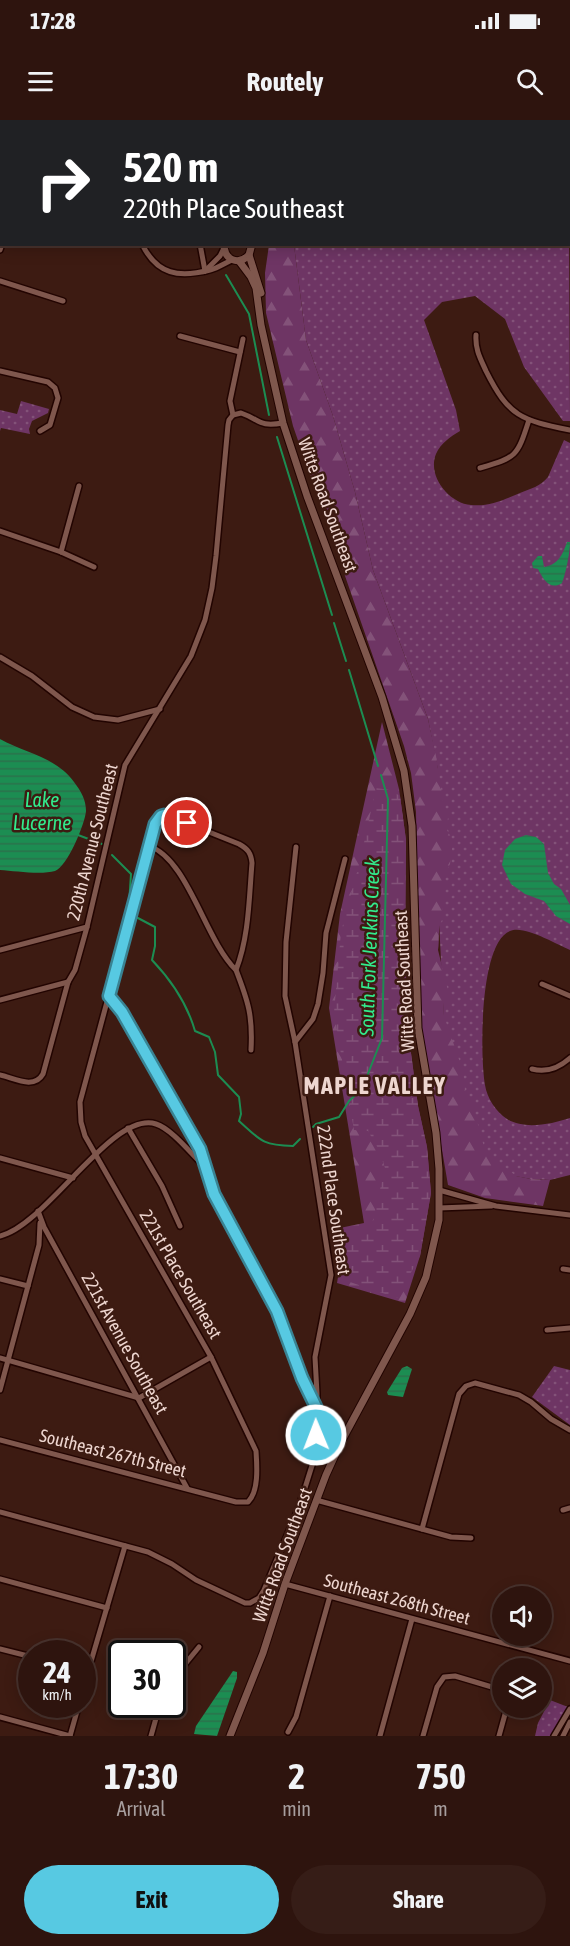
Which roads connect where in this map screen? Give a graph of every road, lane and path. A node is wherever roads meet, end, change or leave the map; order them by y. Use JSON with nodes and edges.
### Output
{"nodes":[{"id":1,"x":143,"y":246,"type":"edge"},
{"id":2,"x":200,"y":246,"type":"edge"},
{"id":3,"x":224,"y":246,"type":"edge"},
{"id":4,"x":251,"y":246,"type":"edge"},
{"id":5,"x":249,"y":255,"type":"junction"},
{"id":6,"x":235,"y":261,"type":"junction"},
{"id":7,"x":205,"y":271,"type":"junction"},
{"id":8,"x":0,"y":281,"type":"edge"},
{"id":9,"x":63,"y":301,"type":"dead end"},
{"id":10,"x":260,"y":312,"type":"junction"},
{"id":11,"x":476,"y":335,"type":"dead end"},
{"id":12,"x":180,"y":336,"type":"dead end"},
{"id":13,"x":243,"y":339,"type":"dead end"},
{"id":14,"x":240,"y":352,"type":"junction"},
{"id":15,"x":0,"y":371,"type":"edge"},
{"id":16,"x":233,"y":415,"type":"junction"},
{"id":17,"x":529,"y":420,"type":"junction"},
{"id":18,"x":283,"y":423,"type":"junction"},
{"id":19,"x":570,"y":430,"type":"edge"},
{"id":20,"x":40,"y":431,"type":"dead end"},
{"id":21,"x":480,"y":468,"type":"dead end"},
{"id":22,"x":79,"y":486,"type":"dead end"},
{"id":23,"x":0,"y":531,"type":"edge"},
{"id":24,"x":61,"y":552,"type":"junction"},
{"id":25,"x":94,"y":567,"type":"dead end"},
{"id":26,"x":0,"y":657,"type":"edge"},
{"id":27,"x":160,"y":709,"type":"junction"},
{"id":28,"x":149,"y":846,"type":"junction"},
{"id":29,"x":296,"y":847,"type":"dead end"},
{"id":30,"x":345,"y":859,"type":"dead end"},
{"id":31,"x":87,"y":927,"type":"junction"},
{"id":32,"x":0,"y":950,"type":"edge"},
{"id":33,"x":236,"y":970,"type":"junction"},
{"id":34,"x":68,"y":982,"type":"junction"},
{"id":35,"x":542,"y":984,"type":"dead end"},
{"id":36,"x":109,"y":996,"type":"junction"},
{"id":37,"x":570,"y":996,"type":"edge"},
{"id":38,"x":0,"y":1000,"type":"edge"},
{"id":39,"x":295,"y":1041,"type":"junction"},
{"id":40,"x":251,"y":1050,"type":"dead end"},
{"id":41,"x":570,"y":1058,"type":"edge"},
{"id":42,"x":532,"y":1069,"type":"dead end"},
{"id":43,"x":0,"y":1075,"type":"edge"},
{"id":44,"x":128,"y":1128,"type":"junction"},
{"id":45,"x":95,"y":1154,"type":"junction"},
{"id":46,"x":0,"y":1158,"type":"edge"},
{"id":47,"x":205,"y":1167,"type":"junction"},
{"id":48,"x":73,"y":1179,"type":"junction"},
{"id":49,"x":439,"y":1190,"type":"junction"},
{"id":50,"x":496,"y":1206,"type":"junction"},
{"id":51,"x":439,"y":1208,"type":"junction"},
{"id":52,"x":38,"y":1211,"type":"junction"},
{"id":53,"x":570,"y":1215,"type":"edge"},
{"id":54,"x":180,"y":1226,"type":"dead end"},
{"id":55,"x":0,"y":1236,"type":"edge"},
{"id":56,"x":0,"y":1279,"type":"edge"},
{"id":57,"x":28,"y":1286,"type":"junction"},
{"id":58,"x":570,"y":1328,"type":"edge"},
{"id":59,"x":547,"y":1330,"type":"dead end"},
{"id":60,"x":211,"y":1357,"type":"junction"},
{"id":61,"x":0,"y":1358,"type":"edge"},
{"id":62,"x":8,"y":1360,"type":"junction"},
{"id":63,"x":0,"y":1390,"type":"edge"},
{"id":64,"x":139,"y":1398,"type":"junction"},
{"id":65,"x":316,"y":1407,"type":"junction"},
{"id":66,"x":570,"y":1430,"type":"edge"},
{"id":67,"x":0,"y":1440,"type":"edge"},
{"id":68,"x":341,"y":1442,"type":"junction"},
{"id":69,"x":256,"y":1452,"type":"joint"},
{"id":70,"x":187,"y":1488,"type":"junction"},
{"id":71,"x":316,"y":1500,"type":"junction"},
{"id":72,"x":570,"y":1508,"type":"edge"},
{"id":73,"x":563,"y":1510,"type":"dead end"},
{"id":74,"x":0,"y":1512,"type":"edge"},
{"id":75,"x":422,"y":1529,"type":"junction"},
{"id":76,"x":471,"y":1538,"type":"dead end"},
{"id":77,"x":125,"y":1546,"type":"junction"},
{"id":78,"x":0,"y":1579,"type":"edge"},
{"id":79,"x":285,"y":1584,"type":"junction"},
{"id":80,"x":330,"y":1596,"type":"junction"},
{"id":81,"x":107,"y":1608,"type":"junction"},
{"id":82,"x":412,"y":1619,"type":"junction"},
{"id":83,"x":96,"y":1640,"type":"edge"},
{"id":84,"x":199,"y":1647,"type":"dead end"},
{"id":85,"x":0,"y":1648,"type":"edge"},
{"id":86,"x":18,"y":1653,"type":"edge"},
{"id":87,"x":570,"y":1661,"type":"edge"},
{"id":88,"x":186,"y":1663,"type":"edge"},
{"id":89,"x":492,"y":1687,"type":"edge"},
{"id":90,"x":570,"y":1709,"type":"edge"},
{"id":91,"x":0,"y":1717,"type":"edge"},
{"id":92,"x":75,"y":1718,"type":"edge"},
{"id":93,"x":156,"y":1718,"type":"edge"},
{"id":94,"x":504,"y":1718,"type":"edge"},
{"id":95,"x":570,"y":1722,"type":"edge"},
{"id":96,"x":288,"y":1731,"type":"dead end"},
{"id":97,"x":70,"y":1736,"type":"edge"},
{"id":98,"x":151,"y":1736,"type":"edge"},
{"id":99,"x":230,"y":1736,"type":"edge"},
{"id":100,"x":380,"y":1736,"type":"edge"},
{"id":101,"x":423,"y":1736,"type":"edge"},
{"id":102,"x":499,"y":1736,"type":"edge"},
{"id":103,"x":554,"y":1736,"type":"edge"},
{"id":104,"x":562,"y":1736,"type":"edge"}],
"edges":[{"from":1,"to":7,"type":"street"},
{"from":2,"to":7,"type":"street"},
{"from":3,"to":6,"type":"street","name":"Witte Road Southeast"},
{"from":3,"to":7,"type":"street"},
{"from":4,"to":5,"type":"street"},
{"from":5,"to":6,"type":"street"},
{"from":5,"to":10,"type":"street","name":"Witte Road Southeast"},
{"from":6,"to":7,"type":"street"},
{"from":6,"to":10,"type":"street","name":"Witte Road Southeast"},
{"from":8,"to":9,"type":"street"},
{"from":10,"to":18,"type":"street","name":"Witte Road Southeast"},
{"from":11,"to":17,"type":"street"},
{"from":12,"to":14,"type":"street"},
{"from":13,"to":14,"type":"street","name":"220th Avenue Southeast"},
{"from":14,"to":16,"type":"street","name":"220th Avenue Southeast"},
{"from":15,"to":20,"type":"street"},
{"from":16,"to":18,"type":"street"},
{"from":16,"to":27,"type":"street","name":"220th Avenue Southeast"},
{"from":17,"to":19,"type":"street"},
{"from":17,"to":21,"type":"street"},
{"from":18,"to":49,"type":"street","name":"Witte Road Southeast"},
{"from":22,"to":24,"type":"street"},
{"from":23,"to":24,"type":"street"},
{"from":24,"to":25,"type":"street"},
{"from":26,"to":27,"type":"street"},
{"from":27,"to":31,"type":"street","name":"220th Avenue Southeast"},
{"from":28,"to":33,"type":"street"},
{"from":28,"to":33,"type":"street"},
{"from":28,"to":36,"type":"street"},
{"from":29,"to":39,"type":"street","name":"222nd Place Southeast"},
{"from":30,"to":39,"type":"street"},
{"from":31,"to":32,"type":"street"},
{"from":31,"to":34,"type":"street","name":"220th Avenue Southeast"},
{"from":33,"to":40,"type":"street"},
{"from":34,"to":38,"type":"street"},
{"from":34,"to":43,"type":"street","name":"220th Avenue Southeast"},
{"from":35,"to":37,"type":"street"},
{"from":36,"to":45,"type":"street","name":"221st Place Southeast"},
{"from":36,"to":47,"type":"street"},
{"from":39,"to":65,"type":"street","name":"222nd Place Southeast"},
{"from":41,"to":42,"type":"street"},
{"from":44,"to":45,"type":"street"},
{"from":44,"to":47,"type":"street"},
{"from":44,"to":54,"type":"street"},
{"from":45,"to":48,"type":"street"},
{"from":45,"to":60,"type":"street","name":"221st Place Southeast"},
{"from":46,"to":48,"type":"street"},
{"from":47,"to":65,"type":"street"},
{"from":48,"to":52,"type":"street"},
{"from":49,"to":50,"type":"street"},
{"from":49,"to":51,"type":"street","name":"Witte Road Southeast"},
{"from":50,"to":51,"type":"street"},
{"from":50,"to":53,"type":"street"},
{"from":51,"to":68,"type":"street","name":"Witte Road Southeast"},
{"from":52,"to":55,"type":"street"},
{"from":52,"to":57,"type":"street"},
{"from":52,"to":64,"type":"street","name":"221st Avenue Southeast"},
{"from":56,"to":57,"type":"street"},
{"from":57,"to":62,"type":"street"},
{"from":58,"to":59,"type":"street"},
{"from":60,"to":64,"type":"street"},
{"from":60,"to":69,"type":"street","name":"221st Place Southeast"},
{"from":61,"to":62,"type":"street"},
{"from":62,"to":63,"type":"street"},
{"from":62,"to":64,"type":"street"},
{"from":64,"to":70,"type":"street","name":"221st Avenue Southeast"},
{"from":65,"to":68,"type":"street"},
{"from":65,"to":77,"type":"street","name":"222nd Place Southeast"},
{"from":66,"to":75,"type":"street"},
{"from":67,"to":70,"type":"street","name":"Southeast 267th Street"},
{"from":68,"to":71,"type":"street","name":"Witte Road Southeast"},
{"from":69,"to":70,"type":"street","name":"Southeast 267th Street"},
{"from":71,"to":75,"type":"street"},
{"from":71,"to":79,"type":"street","name":"Witte Road Southeast"},
{"from":72,"to":73,"type":"street"},
{"from":74,"to":77,"type":"street"},
{"from":75,"to":76,"type":"street"},
{"from":77,"to":81,"type":"street"},
{"from":78,"to":81,"type":"street"},
{"from":79,"to":80,"type":"street","name":"Southeast 268th Street"},
{"from":79,"to":99,"type":"street","name":"Witte Road Southeast"},
{"from":80,"to":82,"type":"street","name":"Southeast 268th Street"},
{"from":80,"to":96,"type":"street"},
{"from":81,"to":83,"type":"street"},
{"from":82,"to":87,"type":"street","name":"Southeast 268th Street"},
{"from":82,"to":100,"type":"street"},
{"from":84,"to":88,"type":"street"},
{"from":85,"to":86,"type":"street"},
{"from":89,"to":101,"type":"street"},
{"from":90,"to":103,"type":"street"},
{"from":91,"to":97,"type":"street"},
{"from":92,"to":97,"type":"street"},
{"from":93,"to":98,"type":"street"},
{"from":94,"to":102,"type":"street"},
{"from":95,"to":104,"type":"street"}]}
